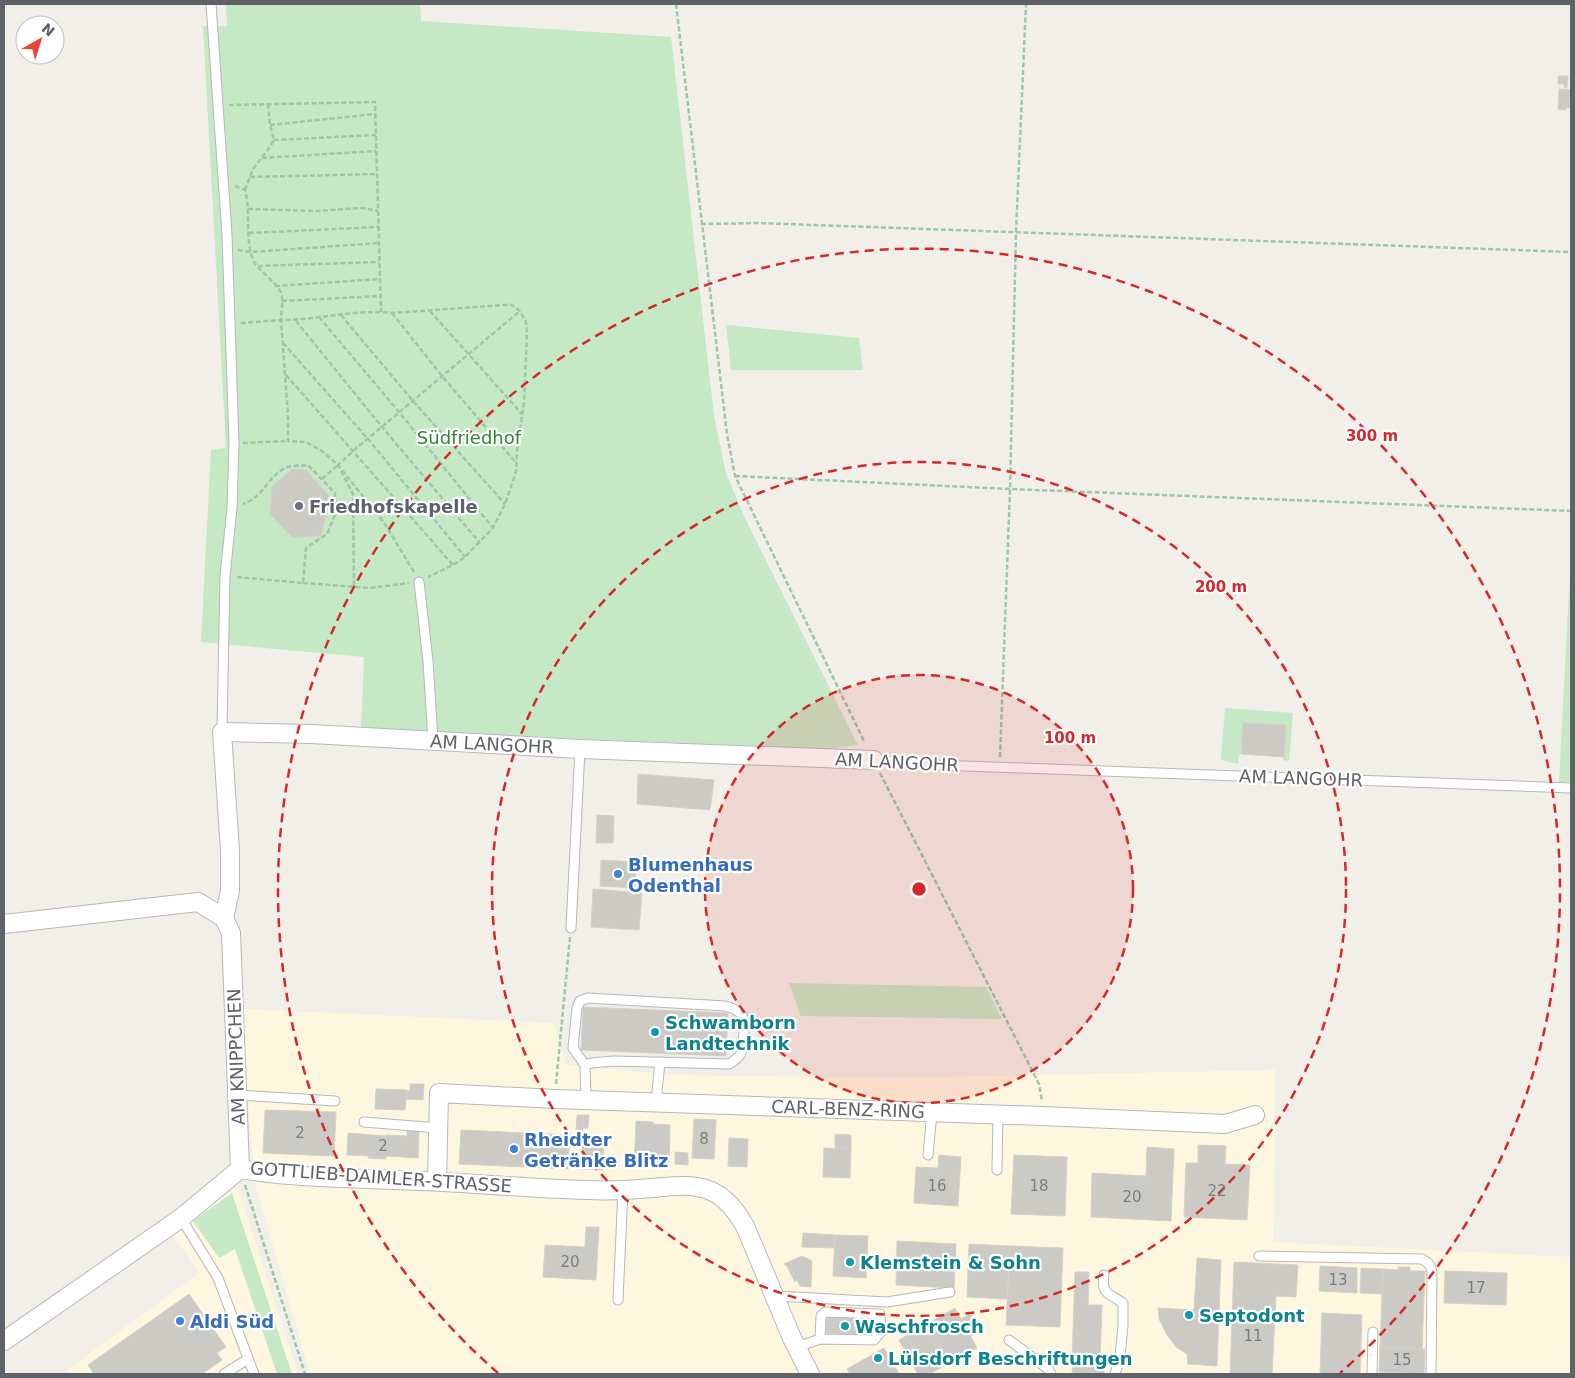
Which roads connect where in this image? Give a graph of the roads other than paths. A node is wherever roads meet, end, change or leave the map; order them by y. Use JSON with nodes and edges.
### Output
{"nodes":[{"id":1,"x":211,"y":4,"type":"edge"},
{"id":2,"x":419,"y":582,"type":"road end"},
{"id":3,"x":222,"y":732,"type":"junction"},
{"id":4,"x":433,"y":741,"type":"junction"},
{"id":5,"x":580,"y":749,"type":"junction"},
{"id":6,"x":874,"y":760,"type":"joint"},
{"id":7,"x":1571,"y":788,"type":"edge"},
{"id":8,"x":224,"y":918,"type":"junction"},
{"id":9,"x":4,"y":924,"type":"edge"},
{"id":10,"x":570,"y":928,"type":"road end"},
{"id":11,"x":660,"y":1062,"type":"junction"},
{"id":12,"x":584,"y":1066,"type":"junction"},
{"id":13,"x":238,"y":1095,"type":"junction"},
{"id":14,"x":586,"y":1100,"type":"junction"},
{"id":15,"x":335,"y":1101,"type":"dead end"},
{"id":16,"x":656,"y":1102,"type":"junction"},
{"id":17,"x":932,"y":1112,"type":"junction"},
{"id":18,"x":998,"y":1114,"type":"junction"},
{"id":19,"x":1255,"y":1115,"type":"dead end"},
{"id":20,"x":364,"y":1122,"type":"dead end"},
{"id":21,"x":438,"y":1128,"type":"junction"},
{"id":22,"x":928,"y":1155,"type":"dead end"},
{"id":23,"x":240,"y":1169,"type":"junction"},
{"id":24,"x":997,"y":1170,"type":"dead end"},
{"id":25,"x":436,"y":1181,"type":"junction"},
{"id":26,"x":622,"y":1190,"type":"junction"},
{"id":27,"x":181,"y":1218,"type":"junction"},
{"id":28,"x":1259,"y":1256,"type":"dead end"},
{"id":29,"x":1104,"y":1275,"type":"dead end"},
{"id":30,"x":950,"y":1292,"type":"dead end"},
{"id":31,"x":774,"y":1296,"type":"junction"},
{"id":32,"x":618,"y":1300,"type":"dead end"},
{"id":33,"x":1373,"y":1332,"type":"dead end"},
{"id":34,"x":820,"y":1339,"type":"junction"},
{"id":35,"x":4,"y":1340,"type":"edge"},
{"id":36,"x":1009,"y":1340,"type":"dead end"},
{"id":37,"x":796,"y":1347,"type":"junction"},
{"id":38,"x":248,"y":1359,"type":"junction"},
{"id":39,"x":224,"y":1374,"type":"edge"},
{"id":40,"x":254,"y":1374,"type":"edge"},
{"id":41,"x":810,"y":1374,"type":"edge"},
{"id":42,"x":1051,"y":1374,"type":"edge"},
{"id":43,"x":1115,"y":1374,"type":"edge"},
{"id":44,"x":1372,"y":1374,"type":"edge"},
{"id":45,"x":1431,"y":1374,"type":"edge"}],
"edges":[{"from":1,"to":3,"type":"lane"},
{"from":2,"to":4,"type":"lane"},
{"from":3,"to":4,"type":"street","name":"AM LANGOHR"},
{"from":3,"to":8,"type":"street","name":"AM KNIPPCHEN"},
{"from":4,"to":5,"type":"street","name":"AM LANGOHR"},
{"from":5,"to":6,"type":"street","name":"AM LANGOHR"},
{"from":5,"to":10,"type":"lane"},
{"from":6,"to":7,"type":"lane","name":"AM LANGOHR"},
{"from":8,"to":9,"type":"street"},
{"from":8,"to":13,"type":"street","name":"AM KNIPPCHEN"},
{"from":11,"to":12,"type":"lane"},
{"from":11,"to":12,"type":"lane"},
{"from":11,"to":16,"type":"lane"},
{"from":12,"to":14,"type":"lane"},
{"from":13,"to":15,"type":"lane"},
{"from":13,"to":23,"type":"street","name":"AM KNIPPCHEN"},
{"from":14,"to":16,"type":"street","name":"CARL-BENZ-RING"},
{"from":14,"to":21,"type":"street","name":"CARL-BENZ-RING"},
{"from":16,"to":17,"type":"street","name":"CARL-BENZ-RING"},
{"from":17,"to":18,"type":"street","name":"CARL-BENZ-RING"},
{"from":17,"to":22,"type":"lane"},
{"from":18,"to":19,"type":"street","name":"CARL-BENZ-RING"},
{"from":18,"to":24,"type":"lane"},
{"from":20,"to":21,"type":"lane"},
{"from":21,"to":25,"type":"street"},
{"from":23,"to":25,"type":"street","name":"GOTTLIEB-DAIMLER-STRASSE"},
{"from":23,"to":27,"type":"street","name":"GOTTLIEB-DAIMLER-STRASSE"},
{"from":25,"to":26,"type":"street","name":"GOTTLIEB-DAIMLER-STRASSE"},
{"from":26,"to":31,"type":"street","name":"GOTTLIEB-DAIMLER-STRASSE"},
{"from":26,"to":32,"type":"lane"},
{"from":27,"to":35,"type":"street","name":"GOTTLIEB-DAIMLER-STRASSE"},
{"from":27,"to":38,"type":"lane"},
{"from":28,"to":45,"type":"lane"},
{"from":29,"to":43,"type":"lane"},
{"from":30,"to":31,"type":"lane"},
{"from":31,"to":37,"type":"street"},
{"from":33,"to":44,"type":"lane"},
{"from":34,"to":34,"type":"lane"},
{"from":34,"to":37,"type":"lane"},
{"from":36,"to":42,"type":"lane"},
{"from":37,"to":41,"type":"street"},
{"from":38,"to":39,"type":"lane"},
{"from":38,"to":40,"type":"lane"}]}
